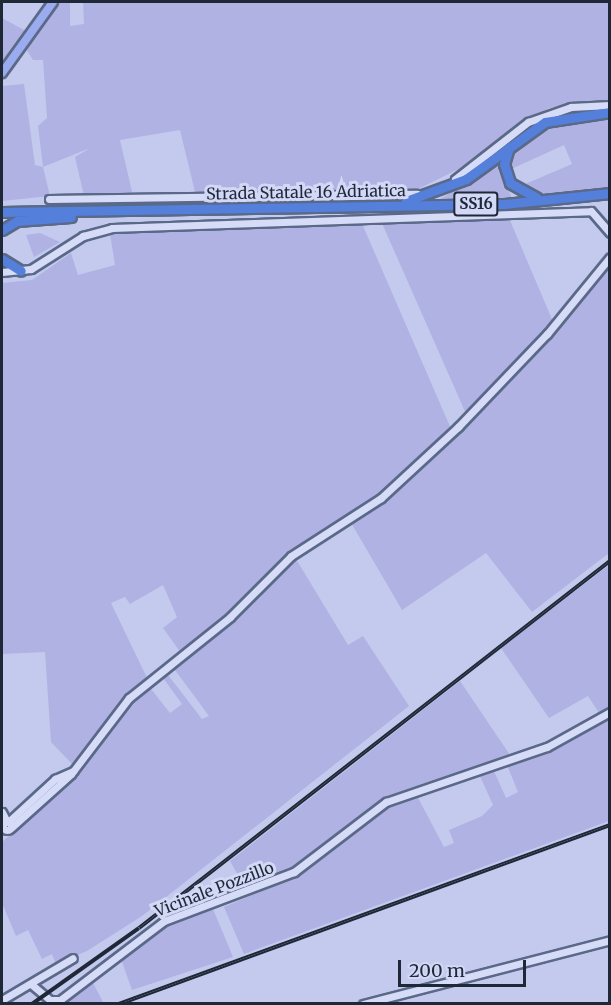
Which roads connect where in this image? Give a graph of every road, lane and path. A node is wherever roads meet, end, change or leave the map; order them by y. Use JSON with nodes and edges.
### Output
{"nodes":[{"id":1,"x":53,"y":2,"type":"edge"},
{"id":2,"x":2,"y":73,"type":"edge"},
{"id":3,"x":609,"y":105,"type":"edge"},
{"id":4,"x":609,"y":112,"type":"edge"},
{"id":5,"x":512,"y":142,"type":"junction"},
{"id":6,"x":609,"y":193,"type":"edge"},
{"id":7,"x":592,"y":196,"type":"junction"},
{"id":8,"x":609,"y":198,"type":"edge"},
{"id":9,"x":49,"y":199,"type":"dead end"},
{"id":10,"x":357,"y":206,"type":"junction"},
{"id":11,"x":2,"y":212,"type":"edge"},
{"id":12,"x":198,"y":212,"type":"junction"},
{"id":13,"x":73,"y":216,"type":"junction"},
{"id":14,"x":2,"y":218,"type":"edge"},
{"id":15,"x":2,"y":230,"type":"edge"},
{"id":16,"x":609,"y":233,"type":"edge"},
{"id":17,"x":609,"y":257,"type":"edge"},
{"id":18,"x":2,"y":259,"type":"edge"},
{"id":19,"x":21,"y":271,"type":"junction"},
{"id":20,"x":2,"y":273,"type":"edge"},
{"id":21,"x":609,"y":712,"type":"edge"},
{"id":22,"x":2,"y":812,"type":"edge"},
{"id":23,"x":5,"y":827,"type":"edge"},
{"id":24,"x":609,"y":939,"type":"edge"},
{"id":25,"x":72,"y":958,"type":"dead end"},
{"id":26,"x":31,"y":984,"type":"junction"},
{"id":27,"x":2,"y":1000,"type":"edge"},
{"id":28,"x":363,"y":1004,"type":"edge"}],
"edges":[{"from":1,"to":2,"type":"main road"},
{"from":3,"to":9,"type":"street"},
{"from":4,"to":5,"type":"highway","number":"SS16"},
{"from":5,"to":7,"type":"highway","number":"SS16"},
{"from":5,"to":10,"type":"highway","number":"SS16"},
{"from":6,"to":7,"type":"highway","name":"Strada Statale 16 Adriatica","number":"SS16"},
{"from":7,"to":10,"type":"highway","name":"Strada Statale 16 Adriatica","number":"SS16"},
{"from":8,"to":12,"type":"highway","name":"Strada Statale 16 Adriatica","number":"SS16"},
{"from":10,"to":12,"type":"highway","name":"Strada Statale 16 Adriatica","number":"SS16"},
{"from":11,"to":12,"type":"highway","name":"Strada Statale 16 Adriatica","number":"SS16"},
{"from":12,"to":13,"type":"highway","name":"Strada Statale 16 Adriatica","number":"SS16"},
{"from":13,"to":14,"type":"highway","name":"Strada Statale 16 Adriatica","number":"SS16"},
{"from":13,"to":15,"type":"highway","number":"SS16"},
{"from":16,"to":19,"type":"street"},
{"from":17,"to":23,"type":"street"},
{"from":18,"to":19,"type":"highway"},
{"from":19,"to":20,"type":"street"},
{"from":21,"to":26,"type":"street","name":"Vicinale Pozzillo"},
{"from":22,"to":23,"type":"street"},
{"from":24,"to":28,"type":"street"},
{"from":25,"to":26,"type":"street"},
{"from":26,"to":27,"type":"street"}]}
